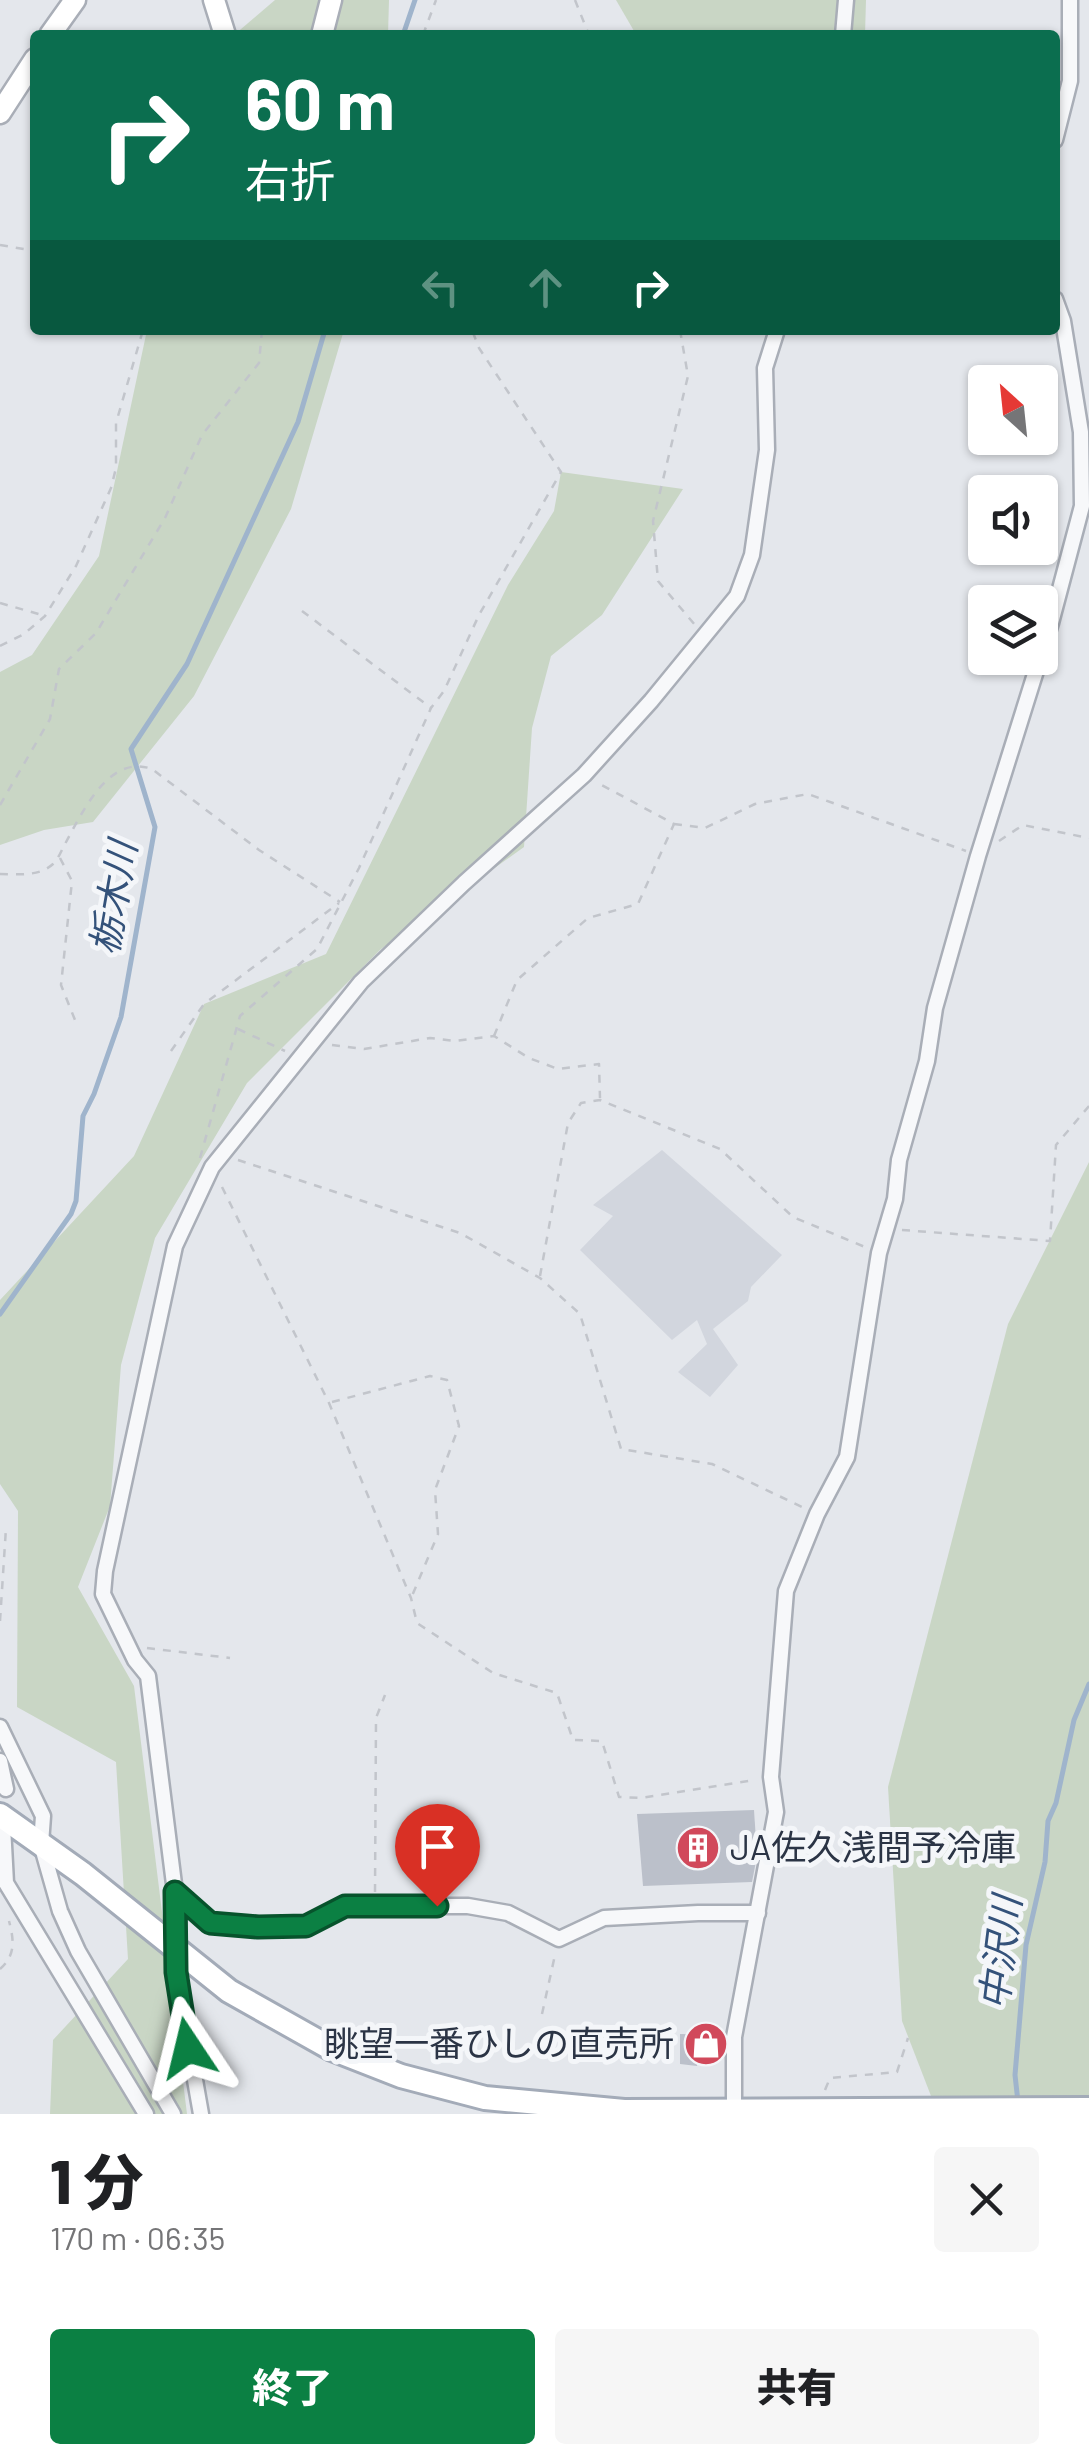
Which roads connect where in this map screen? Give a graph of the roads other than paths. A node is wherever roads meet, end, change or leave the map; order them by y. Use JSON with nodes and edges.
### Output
{"nodes":[{"id":1,"x":75,"y":0,"type":"edge"},
{"id":2,"x":214,"y":0,"type":"edge"},
{"id":3,"x":331,"y":0,"type":"edge"},
{"id":4,"x":846,"y":0,"type":"edge"},
{"id":5,"x":1070,"y":0,"type":"edge"},
{"id":6,"x":54,"y":30,"type":"edge"},
{"id":7,"x":223,"y":30,"type":"edge"},
{"id":8,"x":323,"y":30,"type":"edge"},
{"id":9,"x":844,"y":30,"type":"edge"},
{"id":10,"x":30,"y":66,"type":"edge"},
{"id":11,"x":0,"y":113,"type":"edge"},
{"id":12,"x":1060,"y":120,"type":"edge"},
{"id":13,"x":1060,"y":313,"type":"edge"},
{"id":14,"x":775,"y":335,"type":"edge"},
{"id":15,"x":0,"y":1727,"type":"edge"},
{"id":16,"x":0,"y":1761,"type":"edge"},
{"id":17,"x":6,"y":1789,"type":"dead end"},
{"id":18,"x":2,"y":1820,"type":"edge"},
{"id":19,"x":41,"y":1844,"type":"junction"},
{"id":20,"x":174,"y":1896,"type":"junction"},
{"id":21,"x":758,"y":1913,"type":"junction"},
{"id":22,"x":1089,"y":2109,"type":"edge"},
{"id":23,"x":734,"y":2112,"type":"edge"},
{"id":24,"x":146,"y":2114,"type":"edge"},
{"id":25,"x":173,"y":2114,"type":"edge"},
{"id":26,"x":202,"y":2114,"type":"edge"}],
"edges":[{"from":1,"to":6,"type":"main road"},
{"from":2,"to":7,"type":"main road"},
{"from":3,"to":8,"type":"main road"},
{"from":4,"to":9,"type":"street"},
{"from":5,"to":12,"type":"street"},
{"from":10,"to":11,"type":"main road"},
{"from":13,"to":21,"type":"street"},
{"from":14,"to":20,"type":"street"},
{"from":15,"to":19,"type":"street"},
{"from":16,"to":17,"type":"street"},
{"from":18,"to":19,"type":"main road"},
{"from":18,"to":24,"type":"street"},
{"from":19,"to":23,"type":"main road"},
{"from":19,"to":25,"type":"street"},
{"from":20,"to":21,"type":"street"},
{"from":20,"to":26,"type":"street","bridge":true},
{"from":21,"to":23,"type":"street"},
{"from":22,"to":23,"type":"main road"}]}
